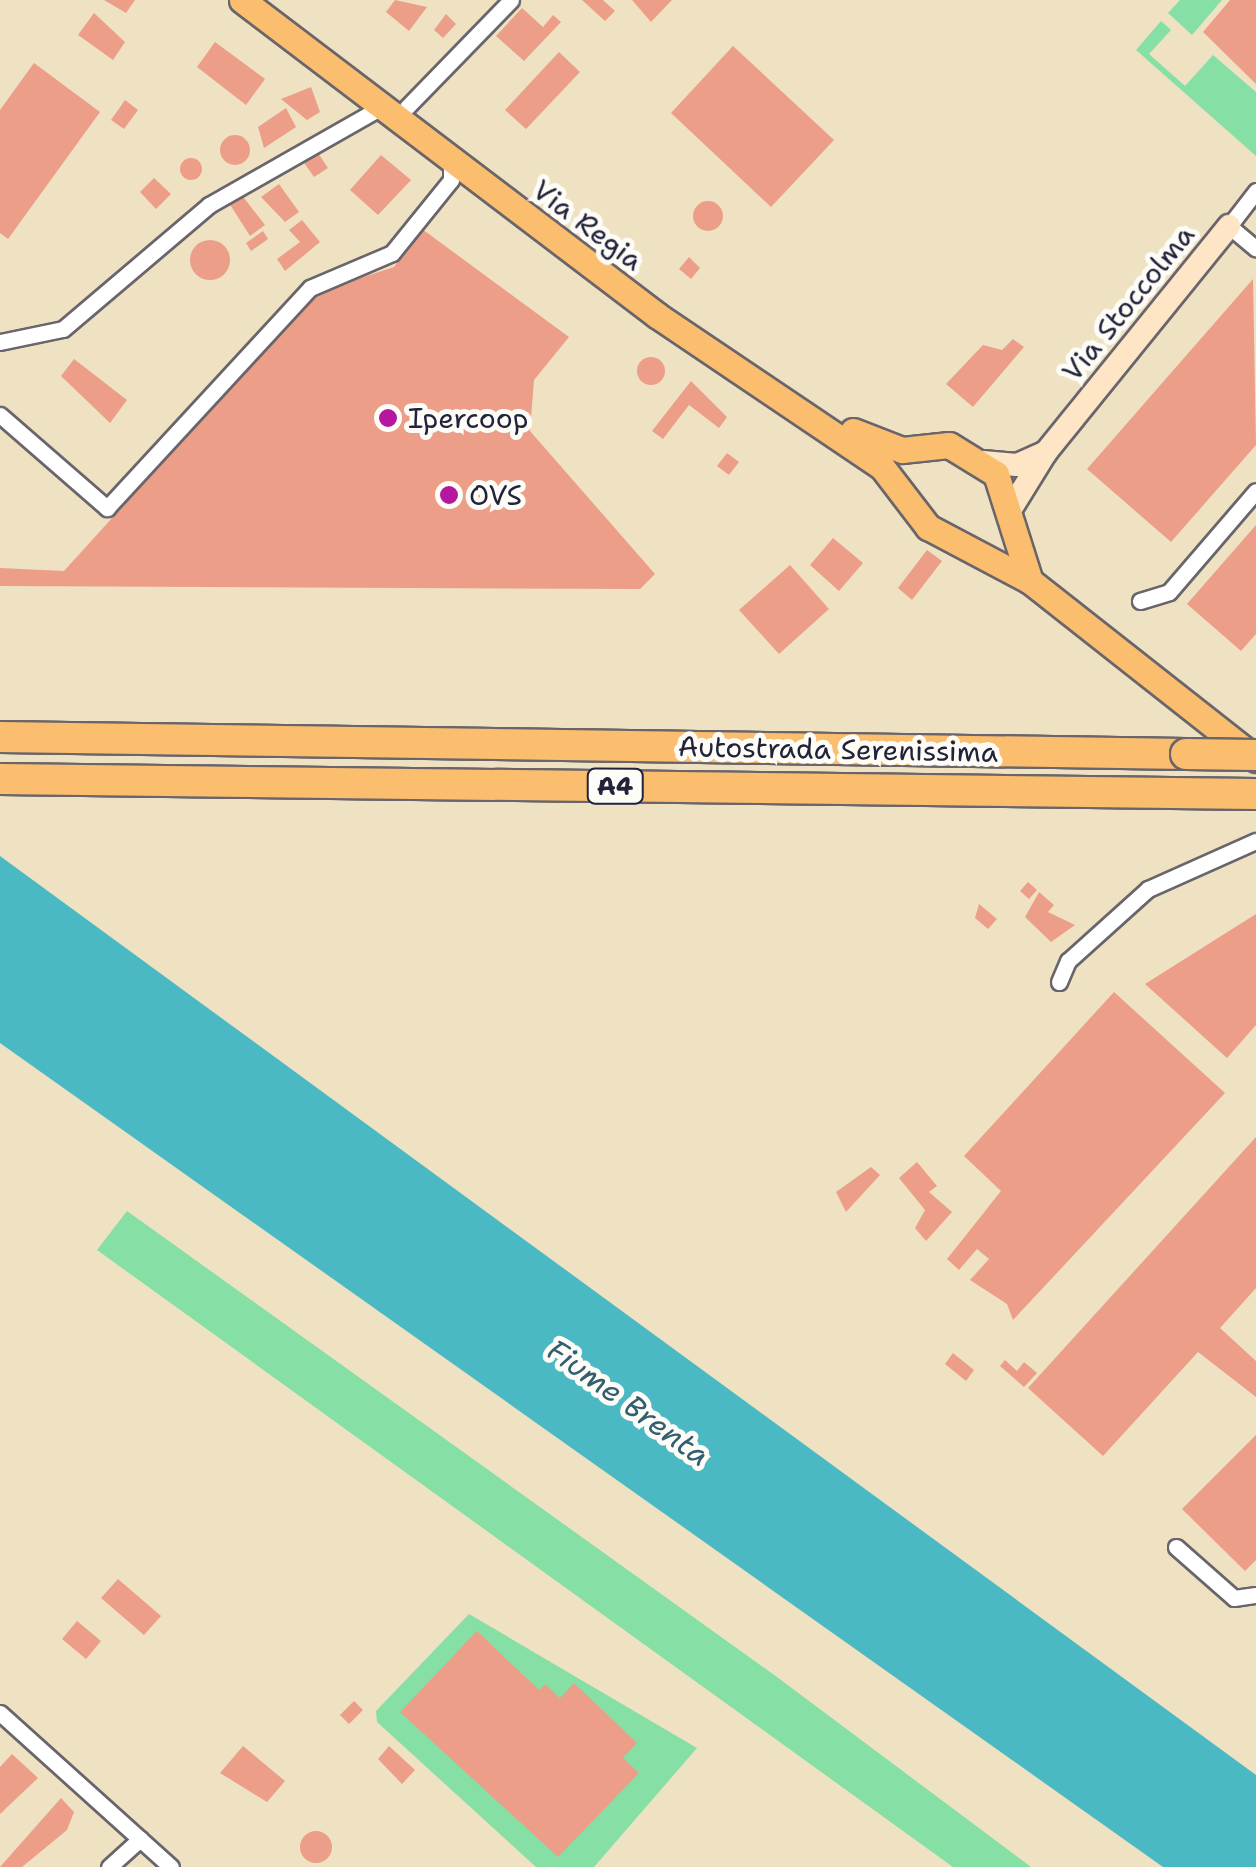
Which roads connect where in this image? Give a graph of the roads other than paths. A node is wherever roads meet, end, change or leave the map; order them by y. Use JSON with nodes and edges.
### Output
{"nodes":[{"id":1,"x":242,"y":0,"type":"edge"},
{"id":2,"x":268,"y":0,"type":"edge"},
{"id":3,"x":512,"y":0,"type":"edge"},
{"id":4,"x":395,"y":106,"type":"junction"},
{"id":5,"x":451,"y":158,"type":"junction"},
{"id":6,"x":1256,"y":191,"type":"edge"},
{"id":7,"x":1229,"y":226,"type":"junction"},
{"id":8,"x":1256,"y":249,"type":"edge"},
{"id":9,"x":0,"y":342,"type":"edge"},
{"id":10,"x":0,"y":414,"type":"edge"},
{"id":11,"x":916,"y":449,"type":"junction"},
{"id":12,"x":1046,"y":452,"type":"junction"},
{"id":13,"x":982,"y":462,"type":"junction"},
{"id":14,"x":1256,"y":491,"type":"edge"},
{"id":15,"x":898,"y":492,"type":"junction"},
{"id":16,"x":1010,"y":517,"type":"junction"},
{"id":17,"x":965,"y":547,"type":"junction"},
{"id":18,"x":1030,"y":581,"type":"junction"},
{"id":19,"x":1140,"y":601,"type":"dead end"},
{"id":20,"x":0,"y":737,"type":"edge"},
{"id":21,"x":1256,"y":757,"type":"edge"},
{"id":22,"x":3,"y":779,"type":"edge"},
{"id":23,"x":1256,"y":794,"type":"edge"},
{"id":24,"x":1256,"y":841,"type":"edge"},
{"id":25,"x":1059,"y":982,"type":"dead end"},
{"id":26,"x":1176,"y":1546,"type":"dead end"},
{"id":27,"x":1256,"y":1595,"type":"edge"},
{"id":28,"x":0,"y":1713,"type":"edge"},
{"id":29,"x":140,"y":1839,"type":"junction"},
{"id":30,"x":108,"y":1867,"type":"edge"},
{"id":31,"x":171,"y":1867,"type":"edge"}],
"edges":[{"from":1,"to":4,"type":"main road","name":"Via Regia"},
{"from":2,"to":4,"type":"main road","name":"Via Regia"},
{"from":3,"to":4,"type":"street"},
{"from":4,"to":5,"type":"main road","name":"Via Regia"},
{"from":4,"to":9,"type":"street"},
{"from":4,"to":11,"type":"main road","name":"Via Regia"},
{"from":5,"to":10,"type":"street"},
{"from":5,"to":15,"type":"main road","name":"Via Regia"},
{"from":6,"to":7,"type":"street","name":"Via Stoccolma"},
{"from":7,"to":8,"type":"street"},
{"from":7,"to":12,"type":"street","name":"Via Stoccolma"},
{"from":11,"to":13,"type":"main road","name":"Via Regia"},
{"from":11,"to":15,"type":"main road"},
{"from":12,"to":13,"type":"street"},
{"from":12,"to":16,"type":"street","name":"Via Stoccolma"},
{"from":13,"to":16,"type":"main road","name":"Via Regia"},
{"from":14,"to":19,"type":"street"},
{"from":15,"to":17,"type":"main road","name":"Via Regia"},
{"from":16,"to":17,"type":"main road"},
{"from":16,"to":18,"type":"main road","name":"Via Regia"},
{"from":17,"to":18,"type":"main road","name":"Via Regia"},
{"from":18,"to":21,"type":"main road","name":"Via Regia"},
{"from":20,"to":21,"type":"highway","name":"Autostrada Serenissima","number":"A4","bridge":true},
{"from":22,"to":23,"type":"highway","name":"Autostrada Serenissima","number":"A4"},
{"from":24,"to":25,"type":"street"},
{"from":26,"to":27,"type":"street"},
{"from":28,"to":29,"type":"street"},
{"from":29,"to":30,"type":"street"},
{"from":29,"to":31,"type":"street"}]}
